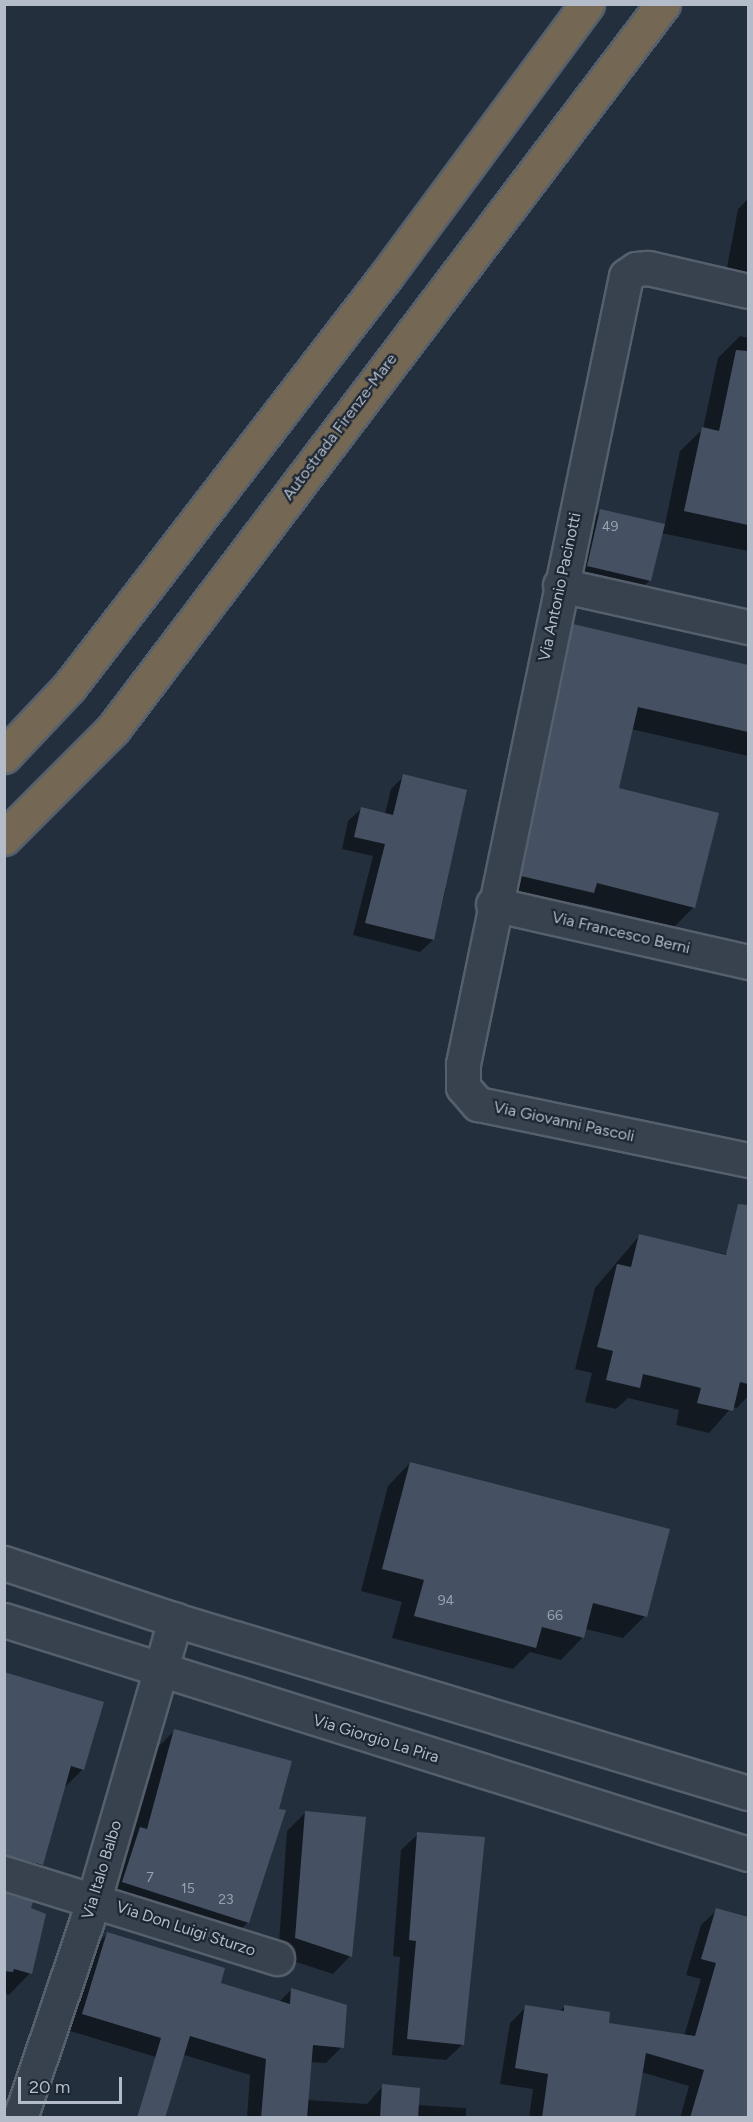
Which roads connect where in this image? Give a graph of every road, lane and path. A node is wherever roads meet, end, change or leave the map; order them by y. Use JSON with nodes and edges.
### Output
{"nodes":[{"id":1,"x":587,"y":4,"type":"edge"},
{"id":2,"x":663,"y":4,"type":"edge"},
{"id":3,"x":748,"y":291,"type":"edge"},
{"id":4,"x":560,"y":585,"type":"junction"},
{"id":5,"x":748,"y":627,"type":"edge"},
{"id":6,"x":4,"y":756,"type":"edge"},
{"id":7,"x":4,"y":838,"type":"edge"},
{"id":8,"x":493,"y":904,"type":"junction"},
{"id":9,"x":748,"y":962,"type":"edge"},
{"id":10,"x":748,"y":1160,"type":"edge"},
{"id":11,"x":4,"y":1563,"type":"edge"},
{"id":12,"x":4,"y":1620,"type":"edge"},
{"id":13,"x":175,"y":1620,"type":"junction"},
{"id":14,"x":161,"y":1672,"type":"junction"},
{"id":15,"x":748,"y":1793,"type":"edge"},
{"id":16,"x":748,"y":1854,"type":"edge"},
{"id":17,"x":4,"y":1873,"type":"edge"},
{"id":18,"x":94,"y":1899,"type":"junction"},
{"id":19,"x":277,"y":1958,"type":"dead end"},
{"id":20,"x":20,"y":2118,"type":"edge"}],
"edges":[{"from":1,"to":6,"type":"highway"},
{"from":2,"to":7,"type":"highway","name":"Autostrada Firenze-Mare"},
{"from":3,"to":4,"type":"street","name":"Via Antonio Pacinotti"},
{"from":4,"to":5,"type":"street"},
{"from":4,"to":8,"type":"street","name":"Via Antonio Pacinotti"},
{"from":8,"to":9,"type":"street","name":"Via Francesco Berni"},
{"from":8,"to":10,"type":"street","name":"Via Giovanni Pascoli"},
{"from":11,"to":13,"type":"street"},
{"from":12,"to":14,"type":"street","name":"Via Giorgio La Pira"},
{"from":13,"to":14,"type":"street","name":"Via Italo Balbo"},
{"from":13,"to":15,"type":"street"},
{"from":14,"to":16,"type":"street","name":"Via Giorgio La Pira"},
{"from":14,"to":18,"type":"street","name":"Via Italo Balbo"},
{"from":17,"to":18,"type":"street","name":"Via Don Luigi Sturzo"},
{"from":18,"to":19,"type":"street","name":"Via Don Luigi Sturzo"},
{"from":18,"to":20,"type":"street","name":"Via Italo Balbo"}]}
